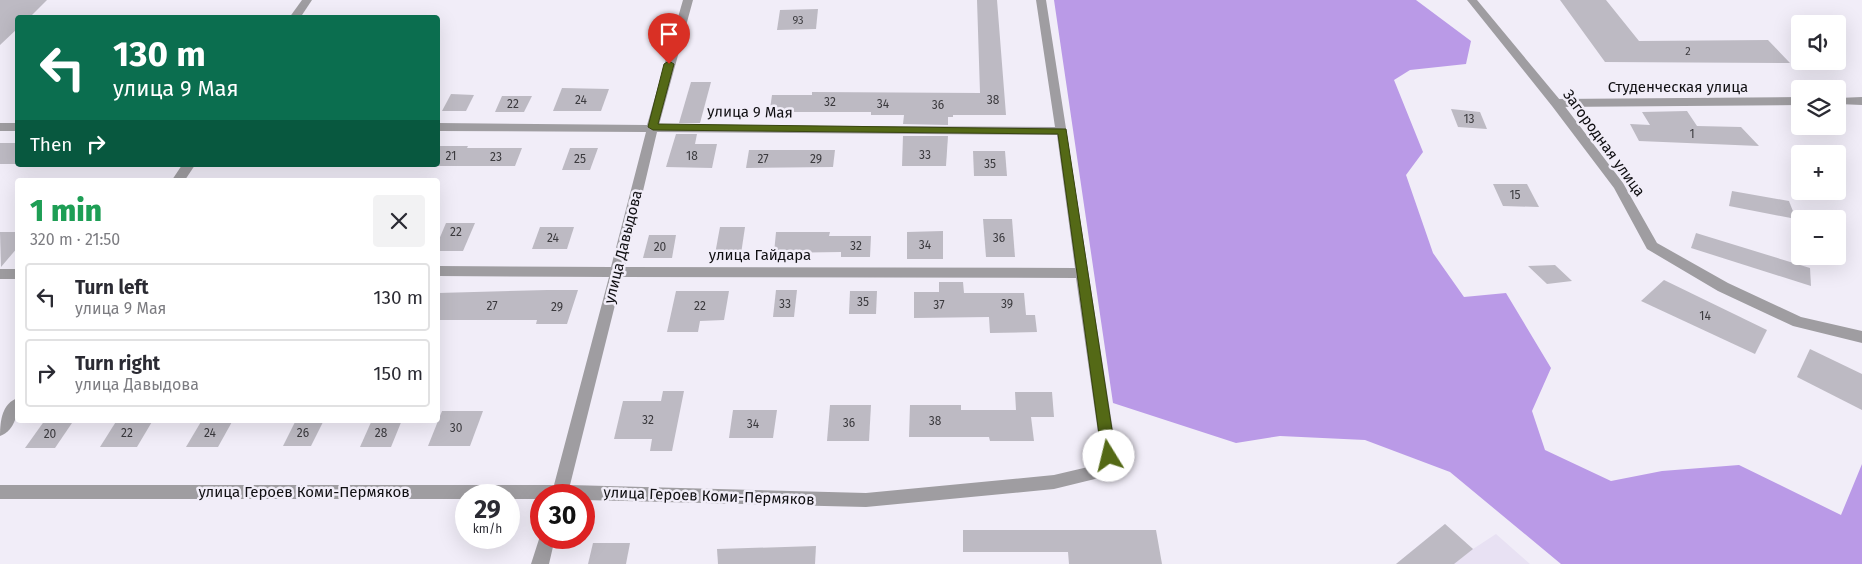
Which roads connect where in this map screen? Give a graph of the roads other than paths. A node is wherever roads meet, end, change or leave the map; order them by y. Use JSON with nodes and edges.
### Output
{"nodes":[{"id":1,"x":307,"y":0,"type":"edge"},
{"id":2,"x":688,"y":0,"type":"edge"},
{"id":3,"x":1041,"y":0,"type":"edge"},
{"id":4,"x":1472,"y":0,"type":"edge"},
{"id":5,"x":296,"y":15,"type":"edge"},
{"id":6,"x":1791,"y":101,"type":"edge"},
{"id":7,"x":1846,"y":101,"type":"edge"},
{"id":8,"x":1862,"y":101,"type":"edge"},
{"id":9,"x":1556,"y":103,"type":"junction"},
{"id":10,"x":0,"y":126,"type":"edge"},
{"id":11,"x":15,"y":126,"type":"edge"},
{"id":12,"x":440,"y":127,"type":"edge"},
{"id":13,"x":653,"y":127,"type":"junction"},
{"id":14,"x":1062,"y":131,"type":"junction"},
{"id":15,"x":188,"y":167,"type":"edge"},
{"id":16,"x":179,"y":178,"type":"edge"},
{"id":17,"x":440,"y":271,"type":"edge"},
{"id":18,"x":618,"y":271,"type":"junction"},
{"id":19,"x":1083,"y":273,"type":"junction"},
{"id":20,"x":0,"y":274,"type":"edge"},
{"id":21,"x":15,"y":274,"type":"edge"},
{"id":22,"x":1862,"y":337,"type":"edge"},
{"id":23,"x":15,"y":408,"type":"edge"},
{"id":24,"x":0,"y":429,"type":"edge"},
{"id":25,"x":563,"y":484,"type":"edge"},
{"id":26,"x":0,"y":492,"type":"edge"},
{"id":27,"x":530,"y":494,"type":"edge"},
{"id":28,"x":595,"y":495,"type":"edge"},
{"id":29,"x":544,"y":549,"type":"edge"},
{"id":30,"x":540,"y":564,"type":"edge"}],
"edges":[{"from":1,"to":5,"type":"street"},
{"from":2,"to":13,"type":"street","name":"улица Давыдова"},
{"from":3,"to":14,"type":"street"},
{"from":4,"to":9,"type":"street","name":"Загородная улица"},
{"from":6,"to":9,"type":"street","name":"Студенческая улица"},
{"from":7,"to":8,"type":"street"},
{"from":9,"to":22,"type":"street","name":"Загородная улица"},
{"from":10,"to":11,"type":"street"},
{"from":12,"to":13,"type":"street","name":"улица 9 Мая"},
{"from":13,"to":14,"type":"street","name":"улица 9 Мая"},
{"from":13,"to":18,"type":"street","name":"улица Давыдова"},
{"from":14,"to":19,"type":"street"},
{"from":15,"to":16,"type":"street"},
{"from":17,"to":18,"type":"street","name":"улица Гайдара"},
{"from":18,"to":19,"type":"street","name":"улица Гайдара"},
{"from":18,"to":25,"type":"street","name":"улица Давыдова"},
{"from":19,"to":28,"type":"street","name":"улица Героев Коми-Пермяков"},
{"from":20,"to":21,"type":"street"},
{"from":23,"to":24,"type":"street"},
{"from":26,"to":27,"type":"street","name":"улица Героев Коми-Пермяков"},
{"from":29,"to":30,"type":"street"}]}
